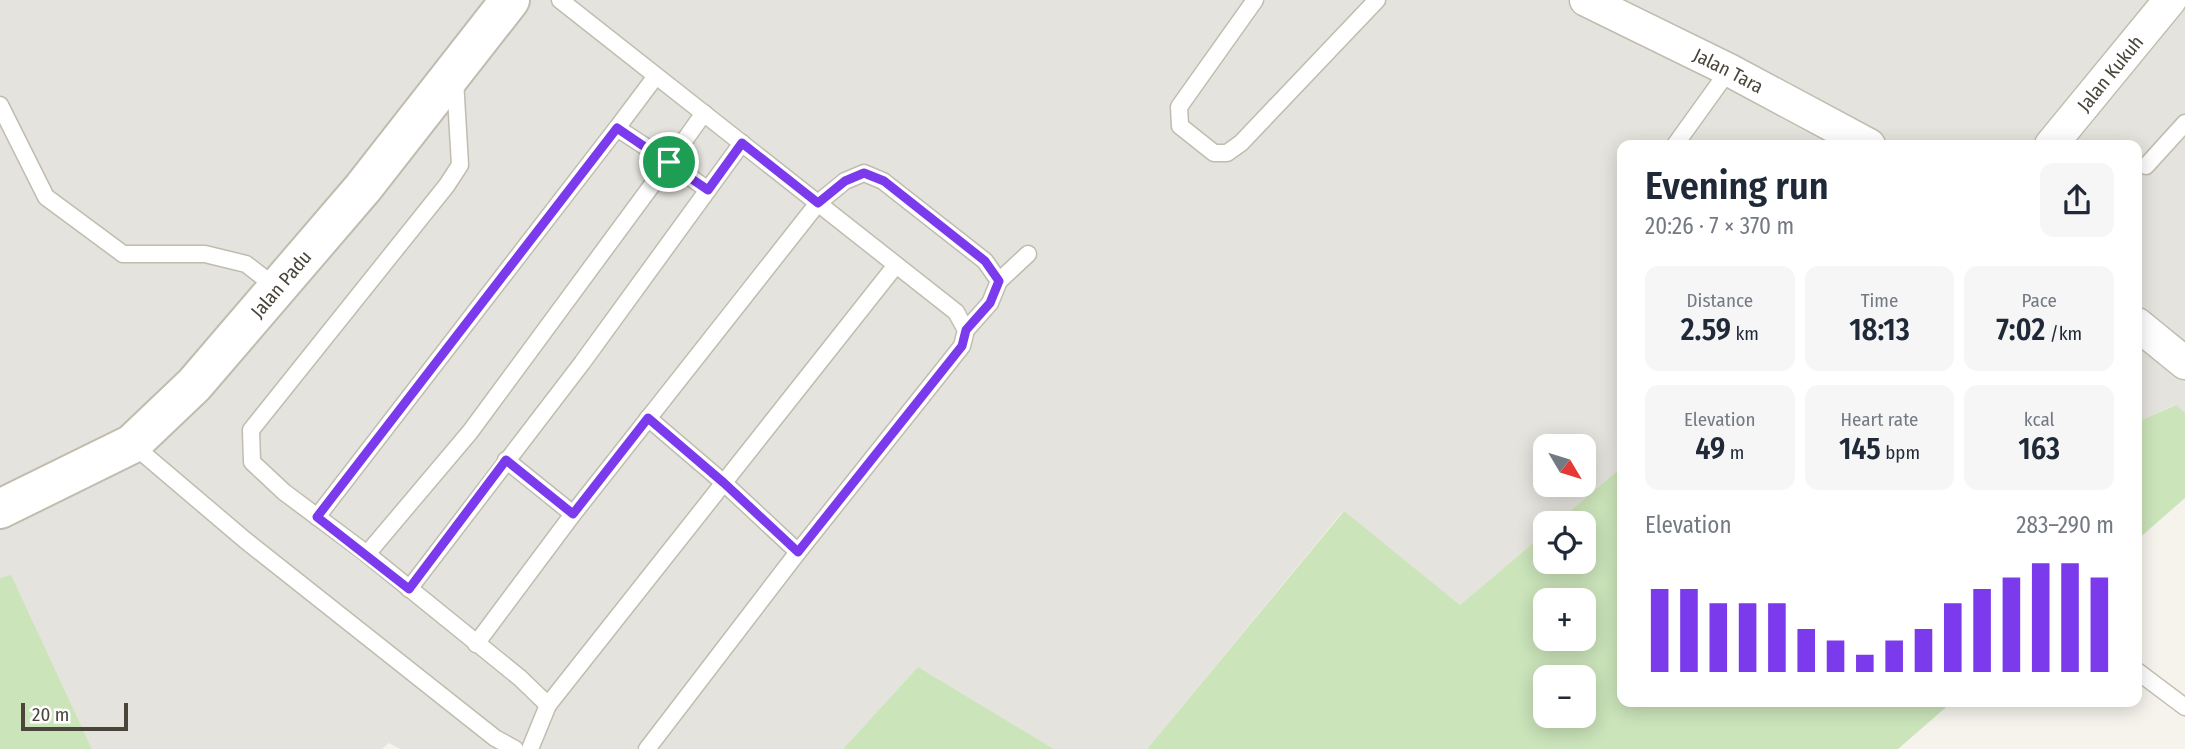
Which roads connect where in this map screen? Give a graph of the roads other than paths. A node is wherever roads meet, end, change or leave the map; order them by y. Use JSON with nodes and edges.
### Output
{"nodes":[{"id":1,"x":510,"y":0,"type":"edge"},
{"id":2,"x":561,"y":0,"type":"edge"},
{"id":3,"x":1255,"y":0,"type":"edge"},
{"id":4,"x":1377,"y":0,"type":"edge"},
{"id":5,"x":1586,"y":0,"type":"edge"},
{"id":6,"x":2170,"y":0,"type":"edge"},
{"id":7,"x":1729,"y":70,"type":"junction"},
{"id":8,"x":454,"y":71,"type":"junction"},
{"id":9,"x":656,"y":76,"type":"junction"},
{"id":10,"x":0,"y":105,"type":"edge"},
{"id":11,"x":704,"y":113,"type":"junction"},
{"id":12,"x":2185,"y":123,"type":"edge"},
{"id":13,"x":617,"y":128,"type":"junction"},
{"id":14,"x":1679,"y":140,"type":"edge"},
{"id":15,"x":1860,"y":140,"type":"edge"},
{"id":16,"x":2055,"y":140,"type":"edge"},
{"id":17,"x":742,"y":143,"type":"junction"},
{"id":18,"x":669,"y":162,"type":"junction"},
{"id":19,"x":2146,"y":166,"type":"dead end"},
{"id":20,"x":708,"y":190,"type":"junction"},
{"id":21,"x":818,"y":203,"type":"junction"},
{"id":22,"x":1028,"y":254,"type":"dead end"},
{"id":23,"x":896,"y":265,"type":"junction"},
{"id":24,"x":999,"y":281,"type":"junction"},
{"id":25,"x":277,"y":288,"type":"junction"},
{"id":26,"x":2142,"y":328,"type":"edge"},
{"id":27,"x":966,"y":330,"type":"junction"},
{"id":28,"x":2185,"y":363,"type":"edge"},
{"id":29,"x":648,"y":418,"type":"junction"},
{"id":30,"x":132,"y":444,"type":"junction"},
{"id":31,"x":506,"y":460,"type":"junction"},
{"id":32,"x":724,"y":483,"type":"junction"},
{"id":33,"x":0,"y":509,"type":"edge"},
{"id":34,"x":573,"y":514,"type":"junction"},
{"id":35,"x":317,"y":517,"type":"junction"},
{"id":36,"x":798,"y":552,"type":"junction"},
{"id":37,"x":367,"y":554,"type":"junction"},
{"id":38,"x":409,"y":589,"type":"junction"},
{"id":39,"x":476,"y":644,"type":"junction"},
{"id":40,"x":2142,"y":675,"type":"edge"},
{"id":41,"x":548,"y":705,"type":"junction"},
{"id":42,"x":2185,"y":708,"type":"edge"},
{"id":43,"x":515,"y":749,"type":"edge"},
{"id":44,"x":530,"y":749,"type":"edge"},
{"id":45,"x":647,"y":749,"type":"edge"}],
"edges":[{"from":1,"to":8,"type":"street","name":"Jalan Padu"},
{"from":2,"to":9,"type":"lane"},
{"from":3,"to":4,"type":"lane"},
{"from":5,"to":7,"type":"street","name":"Jalan Tara"},
{"from":6,"to":16,"type":"street","name":"Jalan Kukuh"},
{"from":7,"to":14,"type":"lane"},
{"from":7,"to":15,"type":"street","name":"Jalan Tara"},
{"from":8,"to":25,"type":"street","name":"Jalan Padu"},
{"from":8,"to":35,"type":"lane"},
{"from":9,"to":11,"type":"lane"},
{"from":9,"to":13,"type":"lane"},
{"from":10,"to":25,"type":"lane"},
{"from":11,"to":17,"type":"lane"},
{"from":11,"to":18,"type":"lane"},
{"from":12,"to":19,"type":"lane"},
{"from":13,"to":18,"type":"lane"},
{"from":13,"to":35,"type":"lane"},
{"from":17,"to":20,"type":"lane"},
{"from":17,"to":21,"type":"lane"},
{"from":18,"to":20,"type":"lane"},
{"from":18,"to":37,"type":"lane"},
{"from":20,"to":31,"type":"lane"},
{"from":21,"to":23,"type":"lane"},
{"from":21,"to":24,"type":"lane"},
{"from":21,"to":29,"type":"lane"},
{"from":22,"to":24,"type":"lane"},
{"from":23,"to":27,"type":"lane"},
{"from":23,"to":32,"type":"lane"},
{"from":24,"to":27,"type":"lane"},
{"from":25,"to":30,"type":"street","name":"Jalan Padu"},
{"from":26,"to":28,"type":"street"},
{"from":27,"to":36,"type":"lane"},
{"from":29,"to":32,"type":"lane"},
{"from":29,"to":34,"type":"lane"},
{"from":30,"to":33,"type":"street","name":"Jalan Padu"},
{"from":30,"to":43,"type":"lane"},
{"from":31,"to":34,"type":"lane"},
{"from":31,"to":38,"type":"lane"},
{"from":32,"to":36,"type":"lane"},
{"from":32,"to":41,"type":"lane"},
{"from":34,"to":39,"type":"lane"},
{"from":35,"to":37,"type":"lane"},
{"from":36,"to":45,"type":"lane"},
{"from":37,"to":38,"type":"lane"},
{"from":38,"to":39,"type":"lane"},
{"from":39,"to":41,"type":"lane"},
{"from":40,"to":42,"type":"lane"},
{"from":41,"to":44,"type":"lane"}]}
